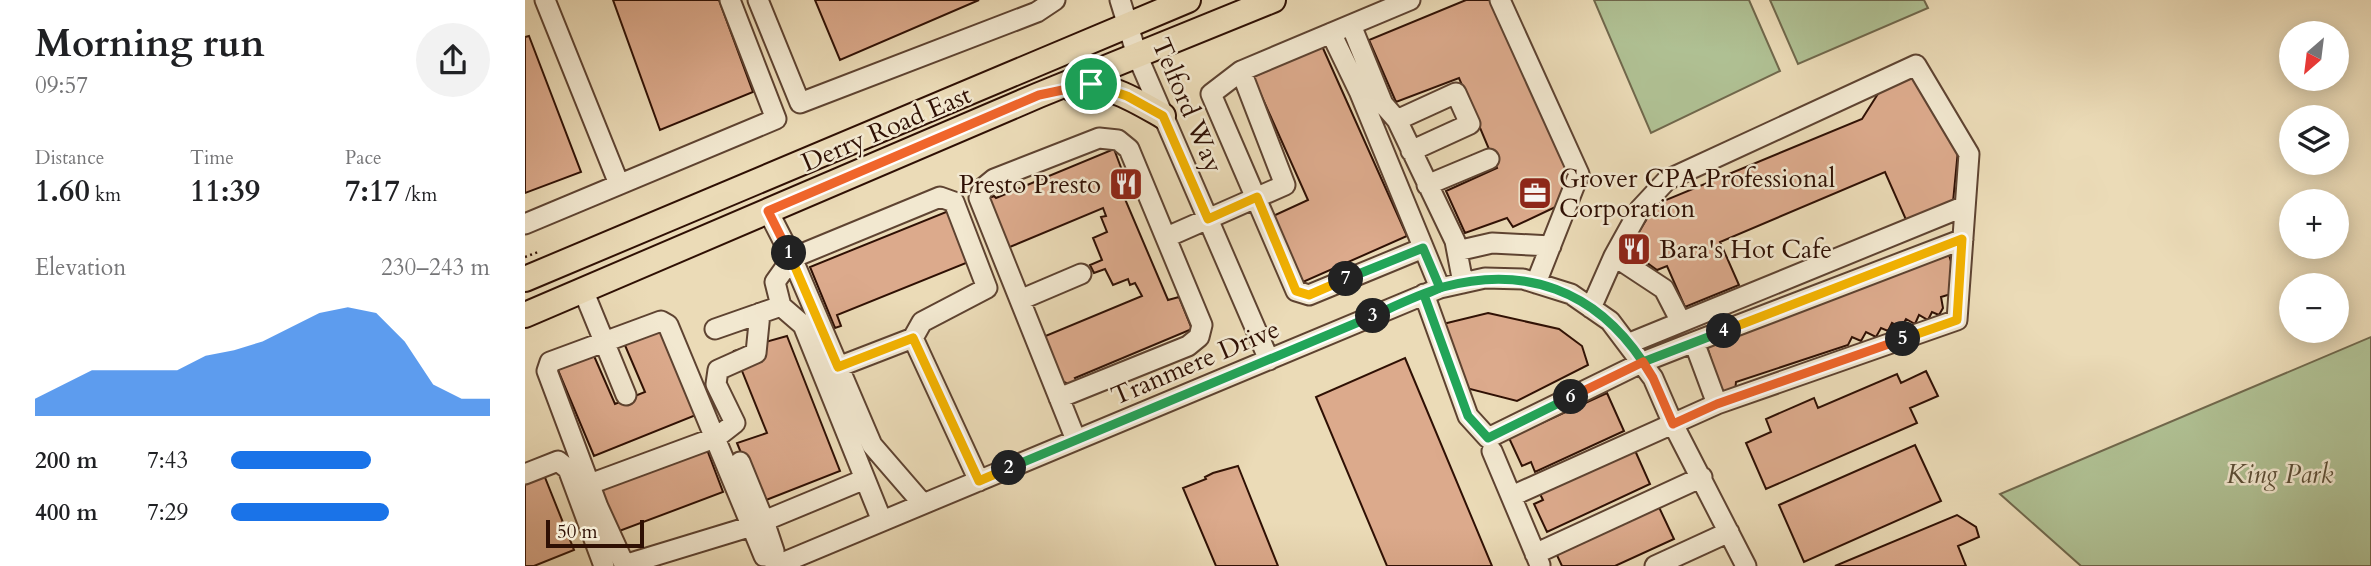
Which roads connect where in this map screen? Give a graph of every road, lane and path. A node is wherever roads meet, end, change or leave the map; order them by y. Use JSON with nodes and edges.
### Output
{"nodes":[{"id":1,"x":545,"y":0,"type":"edge"},
{"id":2,"x":730,"y":0,"type":"edge"},
{"id":3,"x":758,"y":0,"type":"edge"},
{"id":4,"x":1055,"y":0,"type":"edge"},
{"id":5,"x":1120,"y":0,"type":"edge"},
{"id":6,"x":1188,"y":0,"type":"edge"},
{"id":7,"x":1273,"y":0,"type":"edge"},
{"id":8,"x":1410,"y":0,"type":"edge"},
{"id":9,"x":1500,"y":0,"type":"edge"},
{"id":10,"x":1128,"y":25,"type":"junction"},
{"id":11,"x":1350,"y":25,"type":"junction"},
{"id":12,"x":1331,"y":33,"type":"junction"},
{"id":13,"x":1137,"y":55,"type":"junction"},
{"id":14,"x":1241,"y":71,"type":"junction"},
{"id":15,"x":1039,"y":95,"type":"junction"},
{"id":16,"x":1163,"y":116,"type":"junction"},
{"id":17,"x":1397,"y":120,"type":"junction"},
{"id":18,"x":1411,"y":151,"type":"junction"},
{"id":19,"x":1489,"y":159,"type":"dead end"},
{"id":20,"x":619,"y":184,"type":"junction"},
{"id":21,"x":1427,"y":185,"type":"junction"},
{"id":22,"x":1257,"y":197,"type":"junction"},
{"id":23,"x":1965,"y":206,"type":"junction"},
{"id":24,"x":768,"y":211,"type":"junction"},
{"id":25,"x":1208,"y":219,"type":"junction"},
{"id":26,"x":525,"y":224,"type":"edge"},
{"id":27,"x":1167,"y":237,"type":"junction"},
{"id":28,"x":1962,"y":239,"type":"junction"},
{"id":29,"x":1551,"y":246,"type":"junction"},
{"id":30,"x":1423,"y":248,"type":"junction"},
{"id":31,"x":1457,"y":250,"type":"junction"},
{"id":32,"x":1614,"y":256,"type":"junction"},
{"id":33,"x":792,"y":258,"type":"junction"},
{"id":34,"x":1081,"y":274,"type":"dead end"},
{"id":35,"x":525,"y":279,"type":"edge"},
{"id":36,"x":1463,"y":283,"type":"junction"},
{"id":37,"x":1536,"y":283,"type":"junction"},
{"id":38,"x":583,"y":290,"type":"junction"},
{"id":39,"x":1432,"y":291,"type":"junction"},
{"id":40,"x":1020,"y":300,"type":"junction"},
{"id":41,"x":781,"y":306,"type":"junction"},
{"id":42,"x":1591,"y":308,"type":"junction"},
{"id":43,"x":760,"y":313,"type":"junction"},
{"id":44,"x":525,"y":315,"type":"edge"},
{"id":45,"x":1681,"y":322,"type":"junction"},
{"id":46,"x":715,"y":329,"type":"dead end"},
{"id":47,"x":913,"y":338,"type":"junction"},
{"id":48,"x":604,"y":342,"type":"junction"},
{"id":49,"x":1694,"y":342,"type":"junction"},
{"id":50,"x":1630,"y":343,"type":"junction"},
{"id":51,"x":1269,"y":359,"type":"junction"},
{"id":52,"x":1643,"y":362,"type":"junction"},
{"id":53,"x":838,"y":367,"type":"junction"},
{"id":54,"x":626,"y":395,"type":"dead end"},
{"id":55,"x":1059,"y":398,"type":"junction"},
{"id":56,"x":1717,"y":404,"type":"junction"},
{"id":57,"x":1673,"y":424,"type":"junction"},
{"id":58,"x":714,"y":438,"type":"junction"},
{"id":59,"x":1076,"y":440,"type":"junction"},
{"id":60,"x":1492,"y":451,"type":"dead end"},
{"id":61,"x":740,"y":462,"type":"dead end"},
{"id":62,"x":525,"y":474,"type":"edge"},
{"id":63,"x":1702,"y":477,"type":"junction"},
{"id":64,"x":865,"y":479,"type":"junction"},
{"id":65,"x":979,"y":481,"type":"junction"},
{"id":66,"x":590,"y":484,"type":"junction"},
{"id":67,"x":1512,"y":496,"type":"junction"},
{"id":68,"x":923,"y":504,"type":"junction"},
{"id":69,"x":882,"y":521,"type":"junction"},
{"id":70,"x":758,"y":523,"type":"junction"},
{"id":71,"x":1729,"y":532,"type":"junction"},
{"id":72,"x":1537,"y":560,"type":"edge"},
{"id":73,"x":773,"y":563,"type":"edge"},
{"id":74,"x":604,"y":566,"type":"edge"},
{"id":75,"x":624,"y":566,"type":"edge"},
{"id":76,"x":1655,"y":566,"type":"edge"},
{"id":77,"x":1746,"y":566,"type":"edge"}],
"edges":[{"from":1,"to":20,"type":"street"},
{"from":2,"to":20,"type":"street"},
{"from":3,"to":4,"type":"street"},
{"from":5,"to":10,"type":"street","name":"Telford Way"},
{"from":6,"to":10,"type":"main road","name":"Derry Road East"},
{"from":7,"to":13,"type":"main road","name":"Derry Road East"},
{"from":8,"to":11,"type":"street"},
{"from":9,"to":29,"type":"street"},
{"from":10,"to":13,"type":"street","name":"Telford Way"},
{"from":10,"to":35,"type":"main road","name":"Derry Road East"},
{"from":11,"to":12,"type":"street"},
{"from":11,"to":17,"type":"street"},
{"from":12,"to":14,"type":"street"},
{"from":12,"to":30,"type":"street"},
{"from":13,"to":15,"type":"main road","name":"Derry Road East"},
{"from":13,"to":16,"type":"street","name":"Telford Way"},
{"from":14,"to":22,"type":"street"},
{"from":14,"to":22,"type":"street"},
{"from":15,"to":16,"type":"main road"},
{"from":15,"to":24,"type":"main road","name":"Derry Road East"},
{"from":16,"to":25,"type":"street","name":"Telford Way"},
{"from":17,"to":18,"type":"street"},
{"from":17,"to":18,"type":"street"},
{"from":18,"to":21,"type":"street"},
{"from":19,"to":21,"type":"street"},
{"from":20,"to":26,"type":"street"},
{"from":21,"to":31,"type":"street"},
{"from":22,"to":25,"type":"street"},
{"from":22,"to":30,"type":"street"},
{"from":23,"to":28,"type":"street"},
{"from":23,"to":32,"type":"street"},
{"from":23,"to":45,"type":"street"},
{"from":24,"to":33,"type":"street"},
{"from":24,"to":38,"type":"main road","name":"Derry Road East"},
{"from":25,"to":27,"type":"street"},
{"from":25,"to":51,"type":"street","name":"Telford Way"},
{"from":27,"to":40,"type":"street"},
{"from":27,"to":55,"type":"street"},
{"from":28,"to":49,"type":"street"},
{"from":28,"to":56,"type":"street"},
{"from":29,"to":31,"type":"street"},
{"from":29,"to":37,"type":"street"},
{"from":30,"to":39,"type":"street"},
{"from":31,"to":36,"type":"street"},
{"from":32,"to":42,"type":"street"},
{"from":32,"to":45,"type":"street"},
{"from":33,"to":41,"type":"street"},
{"from":33,"to":47,"type":"street"},
{"from":33,"to":53,"type":"street"},
{"from":34,"to":40,"type":"street"},
{"from":36,"to":37,"type":"street","name":"Tranmere Drive"},
{"from":36,"to":39,"type":"street","name":"Tranmere Drive"},
{"from":37,"to":42,"type":"street","name":"Tranmere Drive"},
{"from":38,"to":44,"type":"main road","name":"Derry Road East"},
{"from":38,"to":48,"type":"street"},
{"from":39,"to":51,"type":"street","name":"Tranmere Drive"},
{"from":39,"to":52,"type":"street"},
{"from":40,"to":55,"type":"street"},
{"from":41,"to":43,"type":"street"},
{"from":41,"to":64,"type":"street"},
{"from":42,"to":50,"type":"street","name":"Tranmere Drive"},
{"from":43,"to":46,"type":"street"},
{"from":43,"to":58,"type":"street"},
{"from":45,"to":50,"type":"street"},
{"from":47,"to":53,"type":"street"},
{"from":47,"to":65,"type":"street"},
{"from":48,"to":54,"type":"street"},
{"from":48,"to":58,"type":"street"},
{"from":48,"to":66,"type":"street"},
{"from":49,"to":52,"type":"street"},
{"from":49,"to":56,"type":"street"},
{"from":50,"to":52,"type":"street","name":"Tranmere Drive"},
{"from":51,"to":59,"type":"street","name":"Tranmere Drive"},
{"from":52,"to":57,"type":"street","name":"Tranmere Drive"},
{"from":53,"to":68,"type":"street"},
{"from":55,"to":59,"type":"street"},
{"from":56,"to":57,"type":"street"},
{"from":57,"to":63,"type":"street","name":"Tranmere Drive"},
{"from":57,"to":67,"type":"street"},
{"from":58,"to":66,"type":"street"},
{"from":58,"to":70,"type":"street"},
{"from":59,"to":65,"type":"street","name":"Tranmere Drive"},
{"from":60,"to":67,"type":"street"},
{"from":61,"to":70,"type":"street"},
{"from":62,"to":74,"type":"street"},
{"from":63,"to":71,"type":"street","name":"Tranmere Drive"},
{"from":63,"to":72,"type":"street"},
{"from":64,"to":69,"type":"street"},
{"from":64,"to":70,"type":"street"},
{"from":65,"to":68,"type":"street","name":"Tranmere Drive"},
{"from":66,"to":75,"type":"street"},
{"from":67,"to":72,"type":"street"},
{"from":68,"to":69,"type":"street","name":"Tranmere Drive"},
{"from":69,"to":73,"type":"street","name":"Tranmere Drive"},
{"from":70,"to":73,"type":"street"},
{"from":70,"to":75,"type":"street"},
{"from":71,"to":76,"type":"street"},
{"from":71,"to":77,"type":"street","name":"Tranmere Drive"}]}
